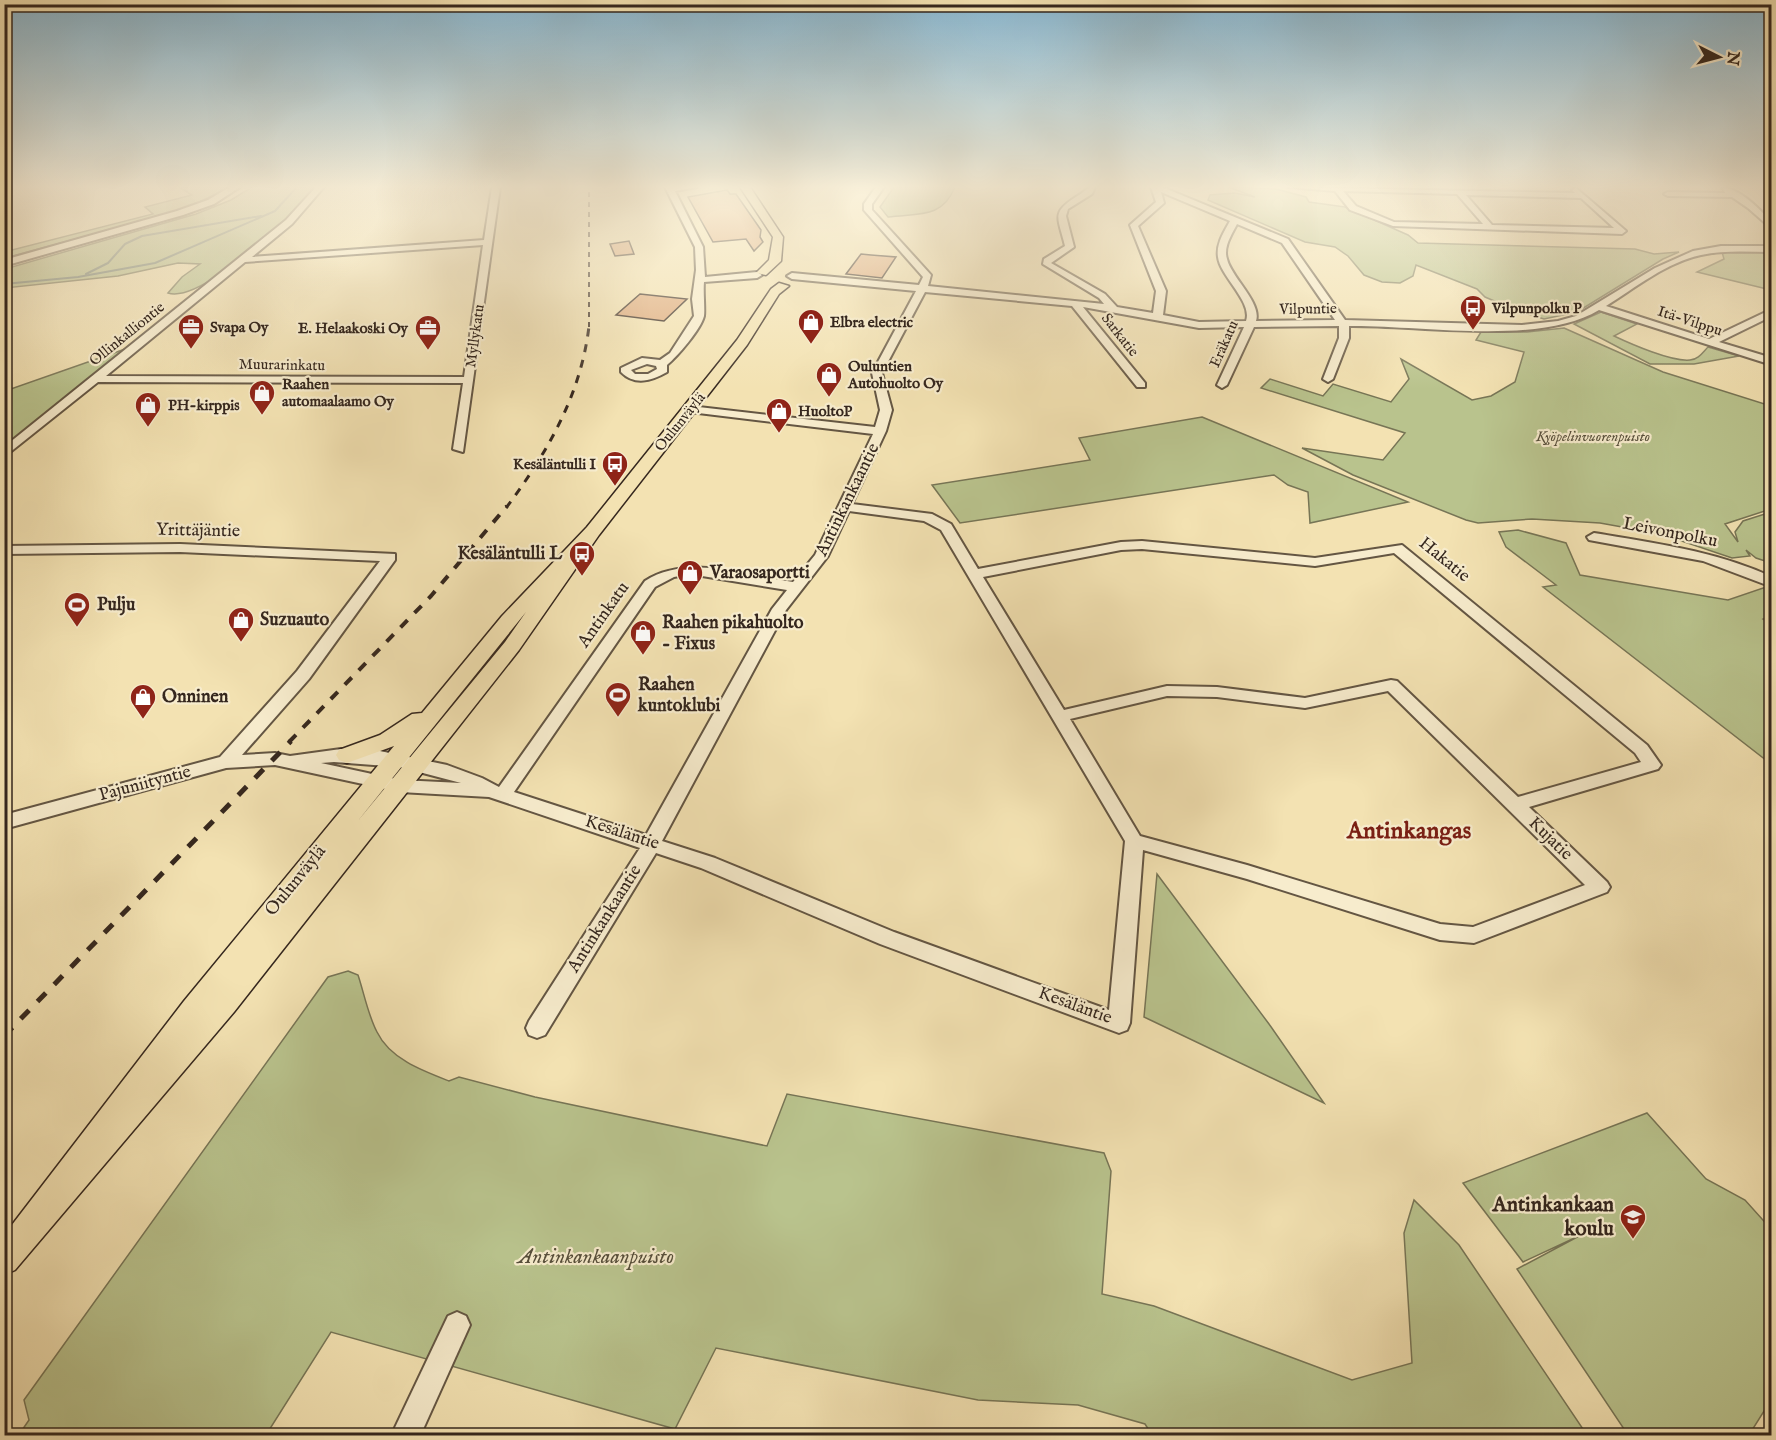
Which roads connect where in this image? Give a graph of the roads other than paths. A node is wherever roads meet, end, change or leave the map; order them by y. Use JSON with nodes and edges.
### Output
{"nodes":[{"id":1,"x":35,"y":254,"type":"edge"},
{"id":2,"x":249,"y":254,"type":"edge"},
{"id":3,"x":321,"y":254,"type":"edge"},
{"id":4,"x":486,"y":254,"type":"edge"},
{"id":5,"x":699,"y":254,"type":"edge"},
{"id":6,"x":777,"y":254,"type":"edge"},
{"id":7,"x":777,"y":254,"type":"edge"},
{"id":8,"x":910,"y":254,"type":"edge"},
{"id":9,"x":1058,"y":254,"type":"edge"},
{"id":10,"x":1146,"y":254,"type":"edge"},
{"id":11,"x":1222,"y":254,"type":"edge"},
{"id":12,"x":1294,"y":254,"type":"edge"},
{"id":13,"x":1693,"y":254,"type":"edge"},
{"id":14,"x":242,"y":260,"type":"junction"},
{"id":15,"x":4,"y":263,"type":"edge"},
{"id":16,"x":757,"y":279,"type":"junction"},
{"id":17,"x":787,"y":280,"type":"junction"},
{"id":18,"x":700,"y":282,"type":"junction"},
{"id":19,"x":924,"y":290,"type":"junction"},
{"id":20,"x":1076,"y":304,"type":"junction"},
{"id":21,"x":1599,"y":307,"type":"junction"},
{"id":22,"x":1113,"y":308,"type":"junction"},
{"id":23,"x":763,"y":309,"type":"junction"},
{"id":24,"x":1772,"y":312,"type":"edge"},
{"id":25,"x":1158,"y":316,"type":"junction"},
{"id":26,"x":1342,"y":323,"type":"junction"},
{"id":27,"x":1248,"y":324,"type":"junction"},
{"id":28,"x":1708,"y":343,"type":"junction"},
{"id":29,"x":1772,"y":362,"type":"edge"},
{"id":30,"x":661,"y":364,"type":"dead end"},
{"id":31,"x":95,"y":379,"type":"junction"},
{"id":32,"x":1328,"y":379,"type":"dead end"},
{"id":33,"x":469,"y":380,"type":"junction"},
{"id":34,"x":1141,"y":385,"type":"dead end"},
{"id":35,"x":1222,"y":385,"type":"dead end"},
{"id":36,"x":690,"y":409,"type":"junction"},
{"id":37,"x":880,"y":431,"type":"junction"},
{"id":38,"x":459,"y":449,"type":"dead end"},
{"id":39,"x":4,"y":453,"type":"edge"},
{"id":40,"x":846,"y":507,"type":"junction"},
{"id":41,"x":590,"y":534,"type":"junction"},
{"id":42,"x":1594,"y":537,"type":"dead end"},
{"id":43,"x":4,"y":550,"type":"edge"},
{"id":44,"x":975,"y":574,"type":"junction"},
{"id":45,"x":1772,"y":583,"type":"edge"},
{"id":46,"x":798,"y":586,"type":"junction"},
{"id":47,"x":476,"y":661,"type":"junction"},
{"id":48,"x":1060,"y":716,"type":"junction"},
{"id":49,"x":347,"y":755,"type":"junction"},
{"id":50,"x":288,"y":761,"type":"junction"},
{"id":51,"x":226,"y":762,"type":"junction"},
{"id":52,"x":405,"y":763,"type":"junction"},
{"id":53,"x":389,"y":783,"type":"junction"},
{"id":54,"x":496,"y":793,"type":"junction"},
{"id":55,"x":1515,"y":805,"type":"junction"},
{"id":56,"x":4,"y":822,"type":"edge"},
{"id":57,"x":1134,"y":841,"type":"junction"},
{"id":58,"x":652,"y":843,"type":"junction"},
{"id":59,"x":537,"y":1028,"type":"dead end"},
{"id":60,"x":10,"y":1252,"type":"edge"},
{"id":61,"x":457,"y":1325,"type":"dead end"},
{"id":62,"x":405,"y":1436,"type":"edge"}],
"edges":[{"from":1,"to":15,"type":"street"},
{"from":2,"to":14,"type":"street","name":"Ollinkalliontie"},
{"from":3,"to":14,"type":"street"},
{"from":4,"to":33,"type":"street","name":"Myllykatu"},
{"from":5,"to":18,"type":"street"},
{"from":6,"to":16,"type":"main road"},
{"from":7,"to":17,"type":"main road"},
{"from":8,"to":19,"type":"street"},
{"from":9,"to":22,"type":"street"},
{"from":10,"to":25,"type":"street"},
{"from":11,"to":27,"type":"street","name":"Eräkatu"},
{"from":12,"to":26,"type":"street"},
{"from":13,"to":21,"type":"street","name":"Vilpuntie"},
{"from":14,"to":31,"type":"street","name":"Ollinkalliontie"},
{"from":16,"to":17,"type":"main road"},
{"from":16,"to":18,"type":"street"},
{"from":16,"to":23,"type":"main road"},
{"from":17,"to":19,"type":"street","name":"Vilpuntie"},
{"from":17,"to":23,"type":"main road","name":"Oulunväylä"},
{"from":18,"to":30,"type":"street"},
{"from":19,"to":20,"type":"street","name":"Vilpuntie"},
{"from":19,"to":37,"type":"street","name":"Antinkankaantie"},
{"from":20,"to":22,"type":"street","name":"Vilpuntie"},
{"from":20,"to":34,"type":"street","name":"Sarkatie"},
{"from":21,"to":26,"type":"street","name":"Vilpuntie"},
{"from":21,"to":28,"type":"street","name":"Itä-Vilppu"},
{"from":22,"to":25,"type":"street","name":"Vilpuntie"},
{"from":23,"to":36,"type":"main road","name":"Oulunväylä"},
{"from":24,"to":28,"type":"street"},
{"from":25,"to":27,"type":"street","name":"Vilpuntie"},
{"from":26,"to":27,"type":"street","name":"Vilpuntie"},
{"from":26,"to":32,"type":"street"},
{"from":27,"to":35,"type":"street","name":"Eräkatu"},
{"from":28,"to":29,"type":"street","name":"Itä-Vilppu"},
{"from":31,"to":33,"type":"street","name":"Muurarinkatu"},
{"from":31,"to":39,"type":"street","name":"Ollinkalliontie"},
{"from":33,"to":38,"type":"street","name":"Myllykatu"},
{"from":36,"to":37,"type":"street"},
{"from":36,"to":41,"type":"main road","name":"Oulunväylä"},
{"from":37,"to":40,"type":"street","name":"Antinkankaantie"},
{"from":40,"to":44,"type":"street"},
{"from":40,"to":46,"type":"street","name":"Antinkankaantie"},
{"from":41,"to":47,"type":"main road","name":"Oulunväylä"},
{"from":41,"to":52,"type":"main road","name":"Oulunväylä"},
{"from":42,"to":45,"type":"street","name":"Leivonpolku"},
{"from":43,"to":51,"type":"street","name":"Yrittäjäntie"},
{"from":44,"to":48,"type":"street"},
{"from":44,"to":55,"type":"street","name":"Hakatie"},
{"from":46,"to":54,"type":"street","name":"Antinkatu"},
{"from":46,"to":58,"type":"street","name":"Antinkankaantie"},
{"from":47,"to":49,"type":"main road"},
{"from":47,"to":52,"type":"main road","name":"Oulunväylä"},
{"from":48,"to":55,"type":"street","name":"Kujatie"},
{"from":48,"to":57,"type":"street"},
{"from":49,"to":50,"type":"street","name":"Pajuniityntie"},
{"from":49,"to":52,"type":"street","name":"Pajuniityntie"},
{"from":50,"to":51,"type":"street","name":"Pajuniityntie"},
{"from":50,"to":53,"type":"street","name":"Pajuniityntie"},
{"from":51,"to":56,"type":"street","name":"Pajuniityntie"},
{"from":52,"to":53,"type":"main road","name":"Oulunväylä"},
{"from":52,"to":54,"type":"street","name":"Kesäläntie"},
{"from":53,"to":54,"type":"street","name":"Kesäläntie"},
{"from":53,"to":60,"type":"main road","name":"Oulunväylä"},
{"from":54,"to":58,"type":"street","name":"Kesäläntie"},
{"from":55,"to":57,"type":"street","name":"Kujatie"},
{"from":57,"to":58,"type":"street","name":"Kesäläntie"},
{"from":58,"to":59,"type":"street","name":"Antinkankaantie"},
{"from":61,"to":62,"type":"street"}]}
